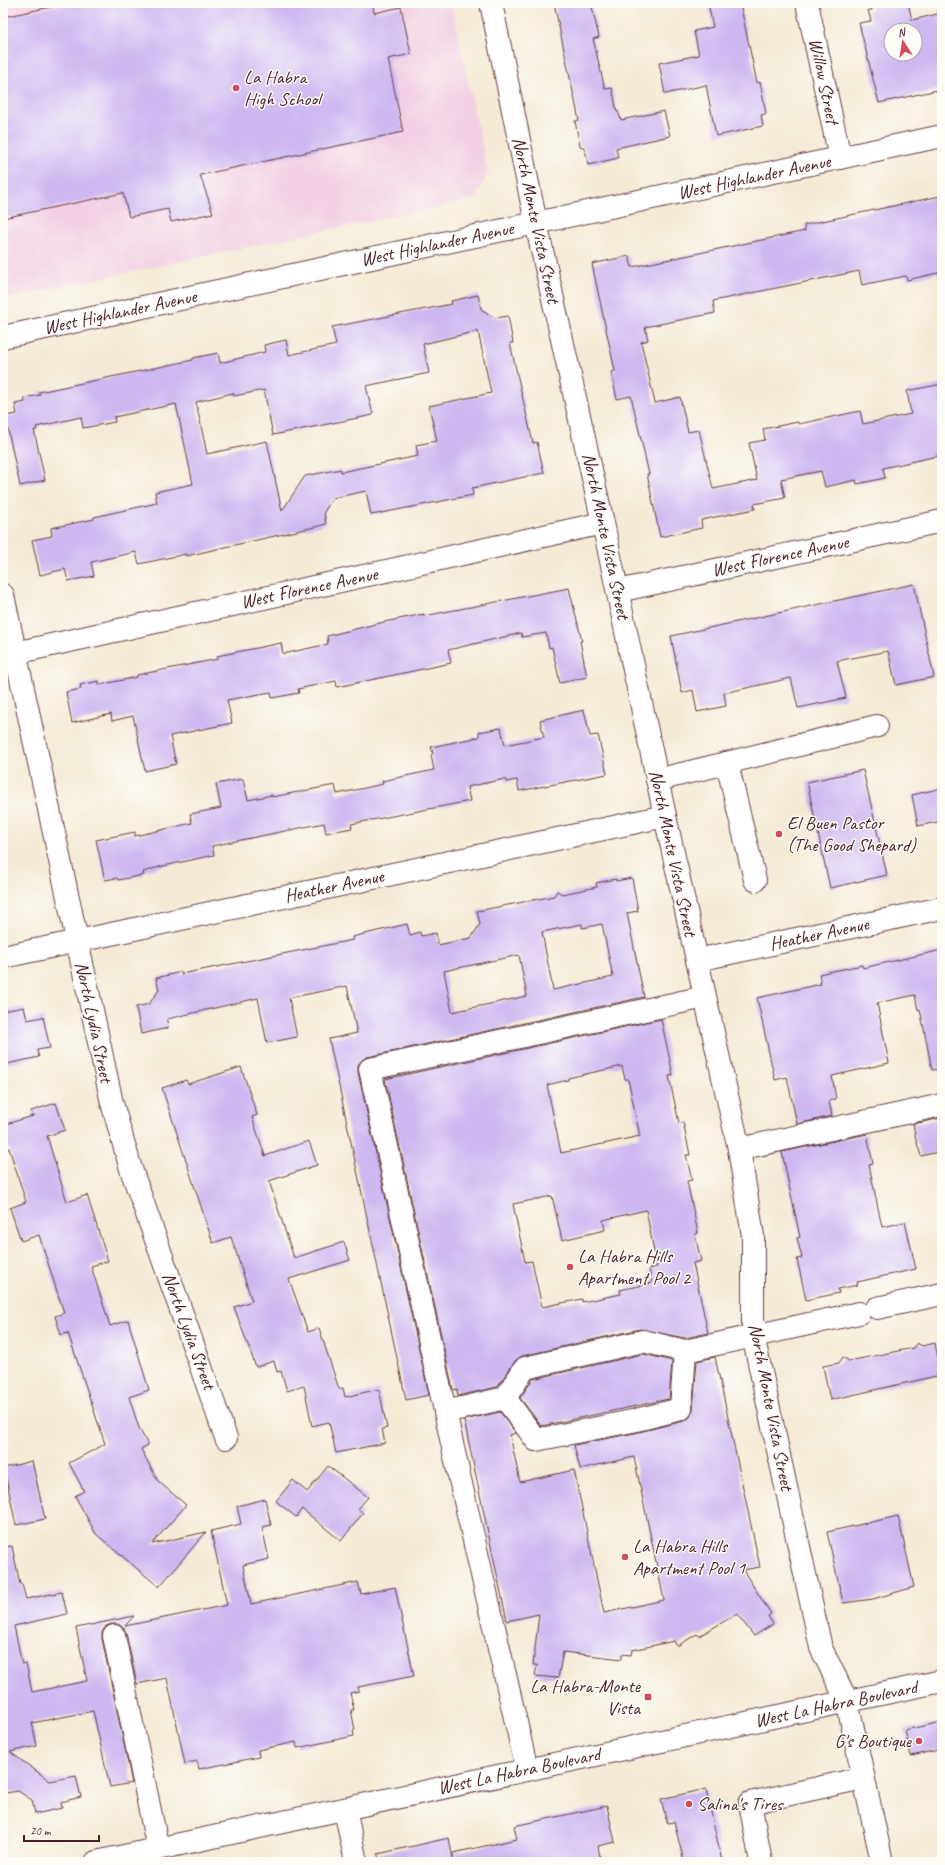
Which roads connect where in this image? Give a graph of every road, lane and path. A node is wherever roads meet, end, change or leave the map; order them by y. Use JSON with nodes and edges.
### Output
{"nodes":[{"id":1,"x":491,"y":3,"type":"edge"},
{"id":2,"x":807,"y":3,"type":"edge"},
{"id":3,"x":942,"y":136,"type":"edge"},
{"id":4,"x":840,"y":158,"type":"junction"},
{"id":5,"x":536,"y":223,"type":"junction"},
{"id":6,"x":3,"y":336,"type":"edge"},
{"id":7,"x":942,"y":521,"type":"edge"},
{"id":8,"x":603,"y":523,"type":"junction"},
{"id":9,"x":618,"y":590,"type":"junction"},
{"id":10,"x":3,"y":595,"type":"edge"},
{"id":11,"x":15,"y":653,"type":"junction"},
{"id":12,"x":877,"y":726,"type":"dead end"},
{"id":13,"x":727,"y":763,"type":"junction"},
{"id":14,"x":657,"y":780,"type":"junction"},
{"id":15,"x":665,"y":816,"type":"junction"},
{"id":16,"x":755,"y":880,"type":"dead end"},
{"id":17,"x":942,"y":908,"type":"edge"},
{"id":18,"x":76,"y":941,"type":"junction"},
{"id":19,"x":3,"y":957,"type":"edge"},
{"id":20,"x":697,"y":960,"type":"junction"},
{"id":21,"x":705,"y":997,"type":"junction"},
{"id":22,"x":942,"y":1105,"type":"edge"},
{"id":23,"x":738,"y":1149,"type":"junction"},
{"id":24,"x":942,"y":1294,"type":"edge"},
{"id":25,"x":753,"y":1335,"type":"junction"},
{"id":26,"x":685,"y":1351,"type":"junction"},
{"id":27,"x":505,"y":1398,"type":"junction"},
{"id":28,"x":445,"y":1412,"type":"junction"},
{"id":29,"x":226,"y":1438,"type":"dead end"},
{"id":30,"x":114,"y":1636,"type":"dead end"},
{"id":31,"x":942,"y":1681,"type":"edge"},
{"id":32,"x":847,"y":1701,"type":"junction"},
{"id":33,"x":527,"y":1770,"type":"junction"},
{"id":34,"x":863,"y":1778,"type":"junction"},
{"id":35,"x":345,"y":1808,"type":"junction"},
{"id":36,"x":158,"y":1849,"type":"junction"},
{"id":37,"x":138,"y":1858,"type":"edge"},
{"id":38,"x":96,"y":1862,"type":"edge"},
{"id":39,"x":356,"y":1862,"type":"edge"},
{"id":40,"x":761,"y":1862,"type":"edge"},
{"id":41,"x":882,"y":1862,"type":"edge"}],
"edges":[{"from":1,"to":5,"type":"street","name":"North Monte Vista Street"},
{"from":2,"to":4,"type":"street","name":"Willow Street"},
{"from":3,"to":4,"type":"street","name":"West Highlander Avenue"},
{"from":4,"to":5,"type":"street","name":"West Highlander Avenue"},
{"from":5,"to":6,"type":"street","name":"West Highlander Avenue"},
{"from":5,"to":8,"type":"street","name":"North Monte Vista Street"},
{"from":7,"to":9,"type":"street","name":"West Florence Avenue"},
{"from":8,"to":9,"type":"street","name":"North Monte Vista Street"},
{"from":8,"to":11,"type":"street","name":"West Florence Avenue"},
{"from":9,"to":14,"type":"street","name":"North Monte Vista Street"},
{"from":10,"to":11,"type":"street","name":"North Lydia Street"},
{"from":11,"to":18,"type":"street","name":"North Lydia Street"},
{"from":12,"to":13,"type":"street"},
{"from":13,"to":14,"type":"street"},
{"from":13,"to":16,"type":"street"},
{"from":14,"to":15,"type":"street","name":"North Monte Vista Street"},
{"from":15,"to":18,"type":"street","name":"Heather Avenue"},
{"from":15,"to":20,"type":"street","name":"North Monte Vista Street"},
{"from":17,"to":20,"type":"street","name":"Heather Avenue"},
{"from":18,"to":19,"type":"street","name":"Heather Avenue"},
{"from":18,"to":29,"type":"street","name":"North Lydia Street"},
{"from":20,"to":21,"type":"street","name":"North Monte Vista Street"},
{"from":21,"to":23,"type":"street","name":"North Monte Vista Street"},
{"from":21,"to":28,"type":"street"},
{"from":22,"to":23,"type":"street"},
{"from":23,"to":25,"type":"street","name":"North Monte Vista Street"},
{"from":24,"to":25,"type":"street"},
{"from":25,"to":26,"type":"street"},
{"from":25,"to":32,"type":"street","name":"North Monte Vista Street"},
{"from":26,"to":27,"type":"street"},
{"from":26,"to":27,"type":"street"},
{"from":27,"to":28,"type":"street"},
{"from":28,"to":33,"type":"street"},
{"from":30,"to":36,"type":"street"},
{"from":31,"to":32,"type":"street","name":"West La Habra Boulevard"},
{"from":32,"to":33,"type":"street","name":"West La Habra Boulevard"},
{"from":32,"to":34,"type":"street","name":"North Monte Vista Street"},
{"from":33,"to":35,"type":"street","name":"West La Habra Boulevard"},
{"from":34,"to":40,"type":"street"},
{"from":34,"to":41,"type":"street","name":"North Monte Vista Street"},
{"from":35,"to":36,"type":"street","name":"West La Habra Boulevard"},
{"from":35,"to":39,"type":"street"},
{"from":36,"to":37,"type":"street","name":"West La Habra Boulevard"},
{"from":37,"to":38,"type":"street","name":"West La Habra Boulevard"}]}
